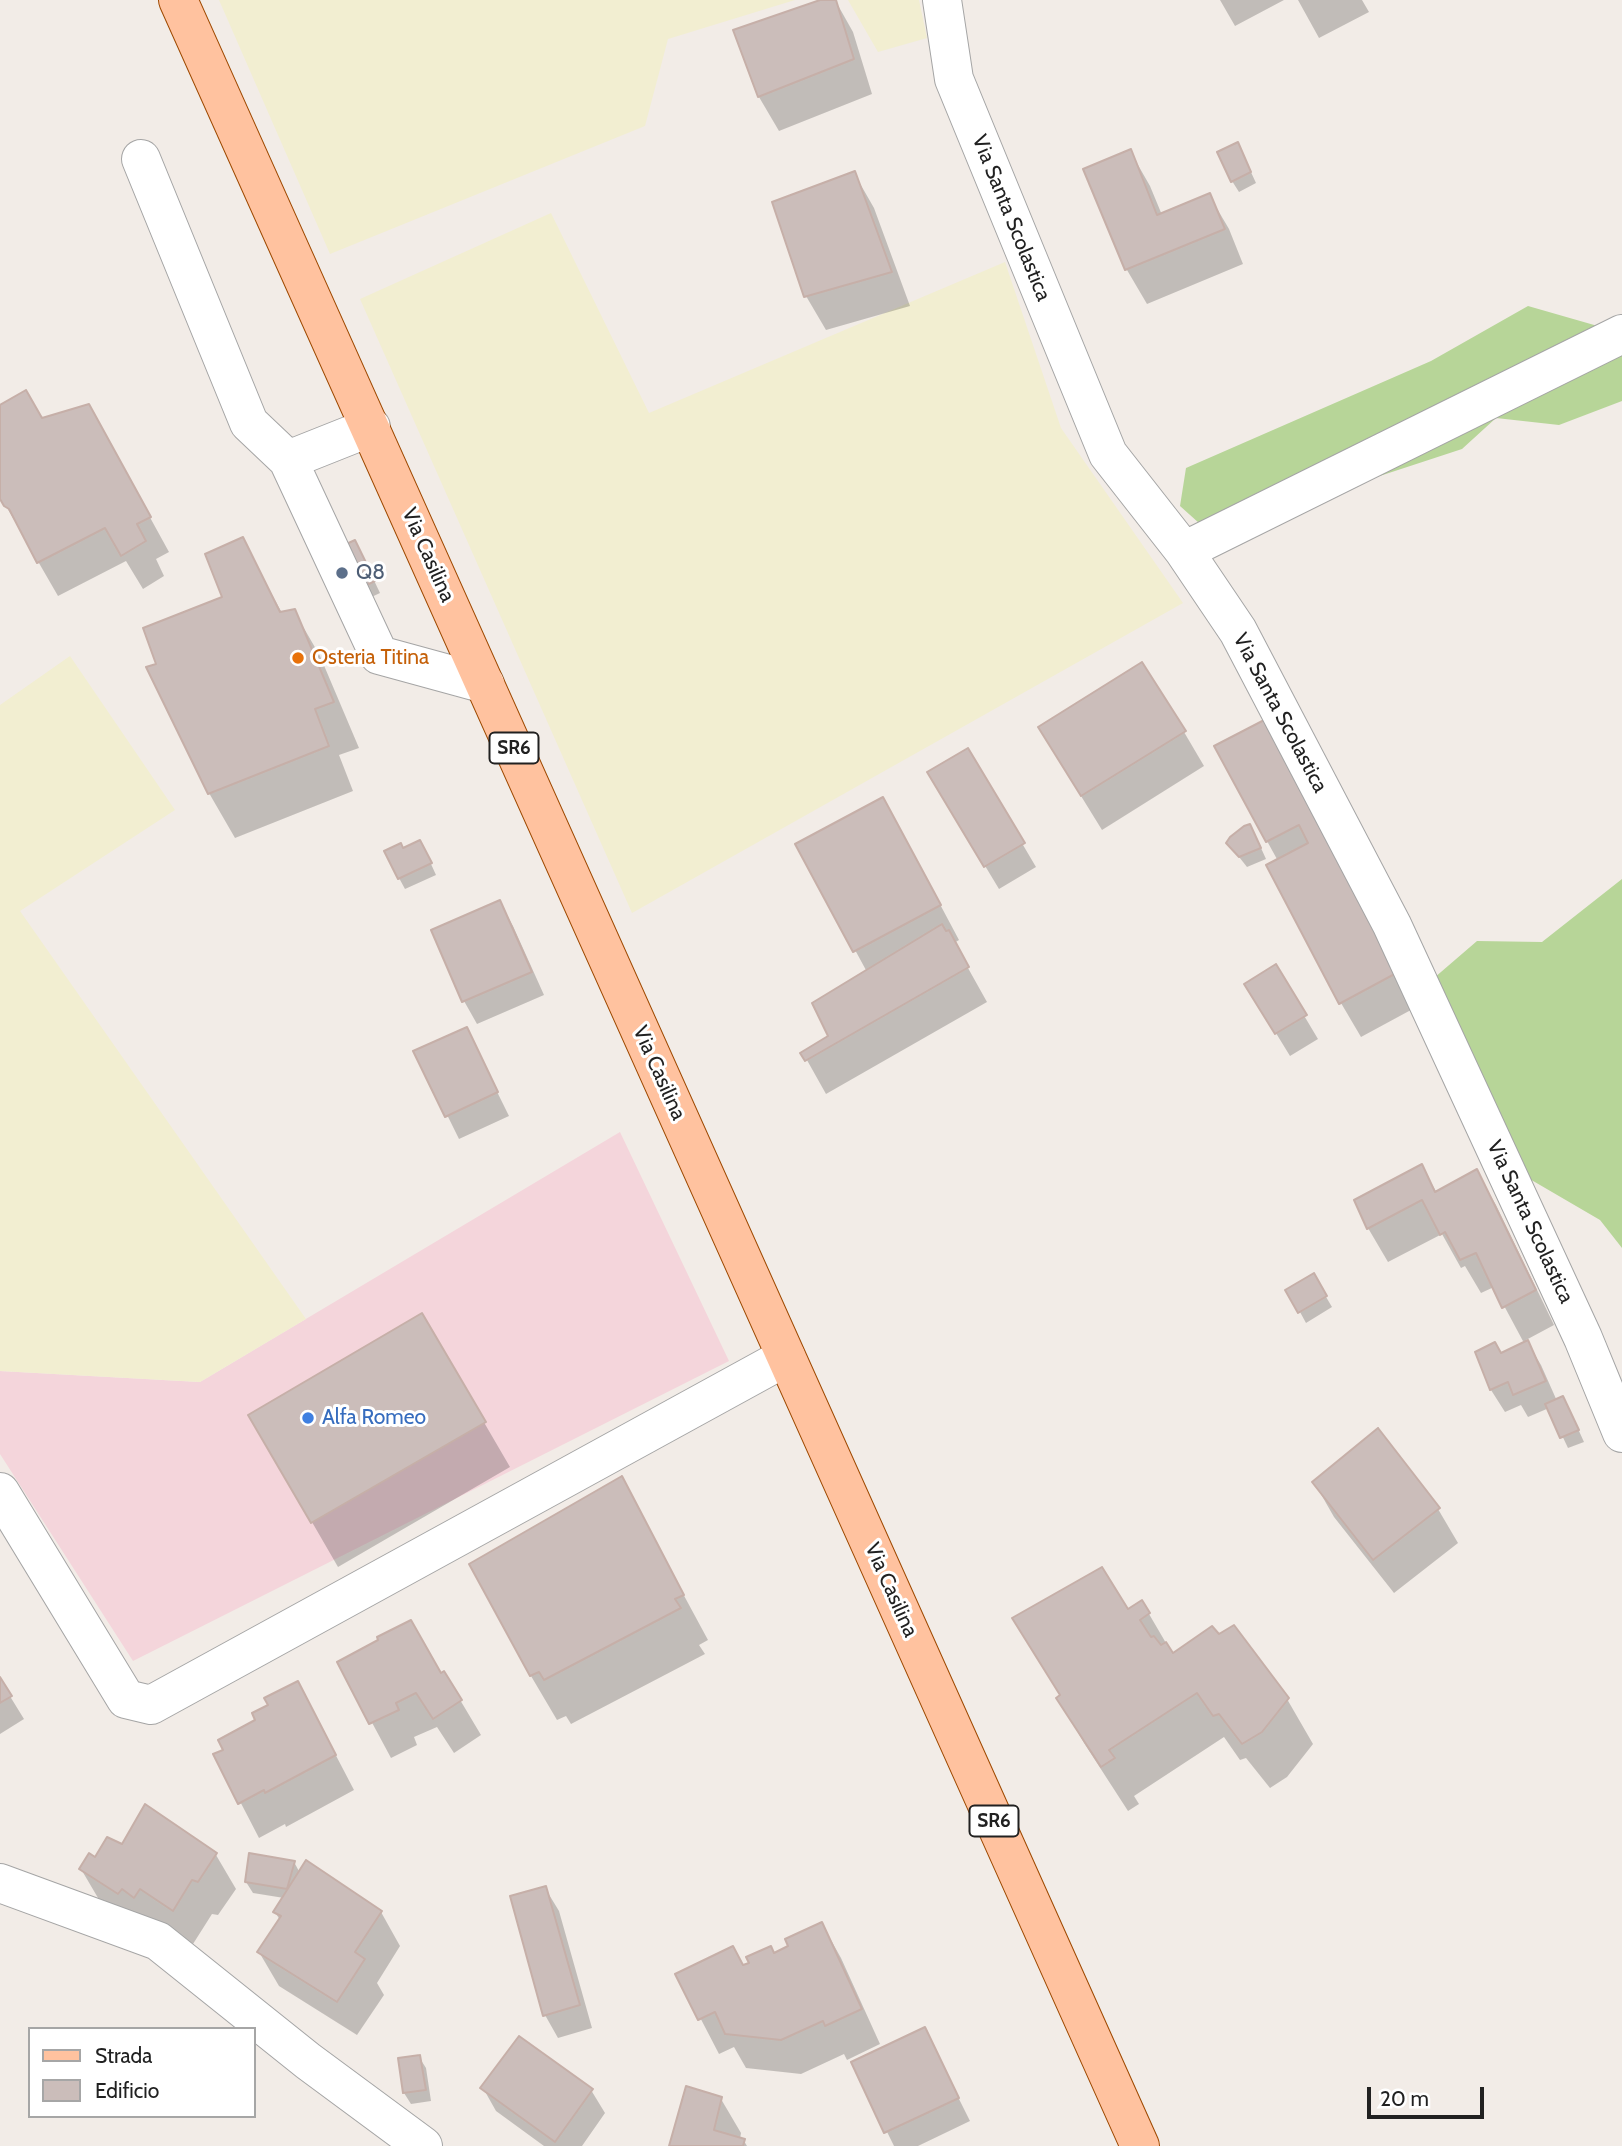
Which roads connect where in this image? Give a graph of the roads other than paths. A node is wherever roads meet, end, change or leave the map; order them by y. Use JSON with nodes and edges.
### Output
{"nodes":[{"id":1,"x":178,"y":0,"type":"edge"},
{"id":2,"x":942,"y":0,"type":"edge"},
{"id":3,"x":141,"y":159,"type":"dead end"},
{"id":4,"x":1622,"y":334,"type":"edge"},
{"id":5,"x":371,"y":427,"type":"junction"},
{"id":6,"x":288,"y":460,"type":"junction"},
{"id":7,"x":1184,"y":551,"type":"junction"},
{"id":8,"x":485,"y":684,"type":"junction"},
{"id":9,"x":786,"y":1357,"type":"junction"},
{"id":10,"x":1622,"y":1433,"type":"edge"},
{"id":11,"x":0,"y":1492,"type":"edge"},
{"id":12,"x":0,"y":1883,"type":"edge"},
{"id":13,"x":423,"y":2146,"type":"edge"},
{"id":14,"x":1140,"y":2146,"type":"edge"}],
"edges":[{"from":1,"to":5,"type":"main road","name":"Via Casilina","number":"SR6"},
{"from":2,"to":7,"type":"street","name":"Via Santa Scolastica"},
{"from":3,"to":6,"type":"street"},
{"from":4,"to":7,"type":"street"},
{"from":5,"to":6,"type":"street"},
{"from":5,"to":8,"type":"main road","name":"Via Casilina","number":"SR6"},
{"from":6,"to":8,"type":"street"},
{"from":7,"to":10,"type":"street","name":"Via Santa Scolastica"},
{"from":8,"to":9,"type":"main road","name":"Via Casilina","number":"SR6"},
{"from":9,"to":11,"type":"street"},
{"from":9,"to":14,"type":"main road","name":"Via Casilina","number":"SR6"},
{"from":12,"to":13,"type":"street"}]}
